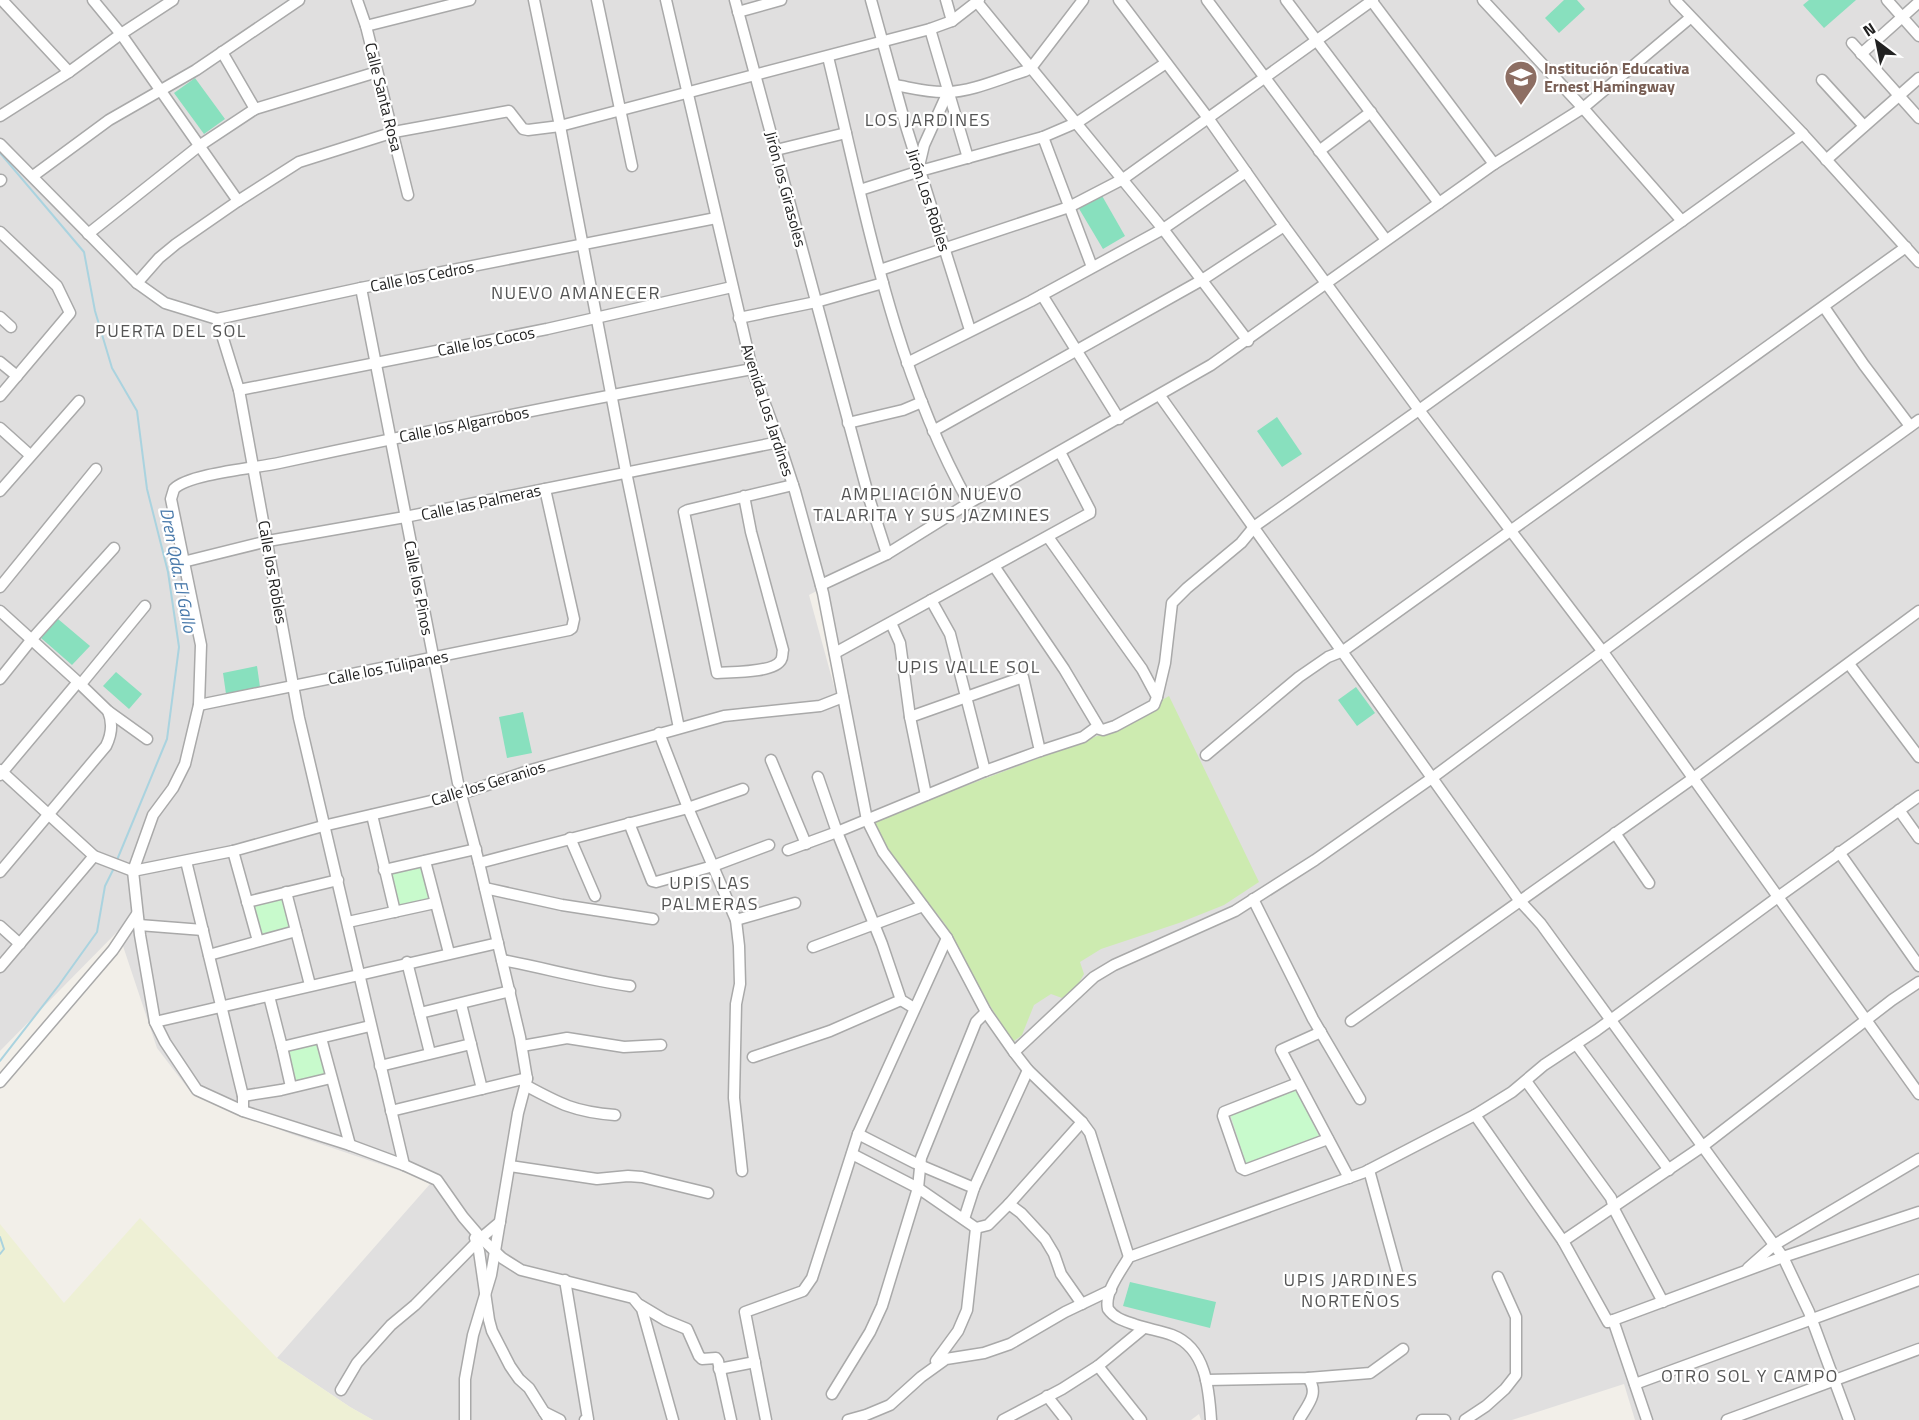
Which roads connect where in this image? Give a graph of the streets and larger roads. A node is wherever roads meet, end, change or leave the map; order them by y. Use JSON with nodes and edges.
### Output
{"nodes":[{"id":1,"x":2,"y":0,"type":"edge"},
{"id":2,"x":93,"y":0,"type":"edge"},
{"id":3,"x":172,"y":0,"type":"edge"},
{"id":4,"x":299,"y":0,"type":"edge"},
{"id":5,"x":357,"y":0,"type":"edge"},
{"id":6,"x":470,"y":0,"type":"edge"},
{"id":7,"x":534,"y":0,"type":"edge"},
{"id":8,"x":597,"y":0,"type":"edge"},
{"id":9,"x":666,"y":0,"type":"edge"},
{"id":10,"x":735,"y":0,"type":"edge"},
{"id":11,"x":781,"y":0,"type":"edge"},
{"id":12,"x":871,"y":0,"type":"edge"},
{"id":13,"x":946,"y":0,"type":"edge"},
{"id":14,"x":1083,"y":0,"type":"edge"},
{"id":15,"x":1119,"y":0,"type":"edge"},
{"id":16,"x":1207,"y":0,"type":"edge"},
{"id":17,"x":1286,"y":0,"type":"edge"},
{"id":18,"x":1372,"y":0,"type":"edge"},
{"id":19,"x":1483,"y":0,"type":"edge"},
{"id":20,"x":1675,"y":0,"type":"edge"},
{"id":21,"x":1887,"y":0,"type":"edge"},
{"id":22,"x":978,"y":1,"type":"edge"},
{"id":23,"x":1919,"y":2,"type":"edge"},
{"id":24,"x":429,"y":5,"type":"edge"},
{"id":25,"x":738,"y":12,"type":"junction"},
{"id":26,"x":1902,"y":17,"type":"junction"},
{"id":27,"x":1690,"y":18,"type":"junction"},
{"id":28,"x":952,"y":21,"type":"junction"},
{"id":29,"x":366,"y":26,"type":"junction"},
{"id":30,"x":930,"y":29,"type":"junction"},
{"id":31,"x":121,"y":34,"type":"junction"},
{"id":32,"x":1919,"y":36,"type":"edge"},
{"id":33,"x":1316,"y":41,"type":"junction"},
{"id":34,"x":882,"y":43,"type":"junction"},
{"id":35,"x":1852,"y":43,"type":"dead end"},
{"id":36,"x":222,"y":52,"type":"junction"},
{"id":37,"x":1861,"y":54,"type":"junction"},
{"id":38,"x":828,"y":57,"type":"junction"},
{"id":39,"x":1166,"y":63,"type":"junction"},
{"id":40,"x":1031,"y":68,"type":"junction"},
{"id":41,"x":69,"y":72,"type":"junction"},
{"id":42,"x":377,"y":72,"type":"junction"},
{"id":43,"x":756,"y":76,"type":"junction"},
{"id":44,"x":1265,"y":77,"type":"junction"},
{"id":45,"x":1919,"y":78,"type":"edge"},
{"id":46,"x":1822,"y":80,"type":"dead end"},
{"id":47,"x":895,"y":85,"type":"junction"},
{"id":48,"x":159,"y":92,"type":"junction"},
{"id":49,"x":687,"y":93,"type":"junction"},
{"id":50,"x":948,"y":93,"type":"junction"},
{"id":51,"x":1898,"y":96,"type":"junction"},
{"id":52,"x":1583,"y":108,"type":"junction"},
{"id":53,"x":255,"y":109,"type":"junction"},
{"id":54,"x":621,"y":110,"type":"junction"},
{"id":55,"x":1371,"y":112,"type":"junction"},
{"id":56,"x":0,"y":116,"type":"edge"},
{"id":57,"x":1208,"y":118,"type":"junction"},
{"id":58,"x":1919,"y":118,"type":"edge"},
{"id":59,"x":1078,"y":122,"type":"junction"},
{"id":60,"x":560,"y":126,"type":"junction"},
{"id":61,"x":1864,"y":126,"type":"junction"},
{"id":62,"x":394,"y":132,"type":"junction"},
{"id":63,"x":846,"y":133,"type":"junction"},
{"id":64,"x":1803,"y":134,"type":"junction"},
{"id":65,"x":1043,"y":137,"type":"junction"},
{"id":66,"x":0,"y":144,"type":"edge"},
{"id":67,"x":200,"y":146,"type":"junction"},
{"id":68,"x":776,"y":150,"type":"junction"},
{"id":69,"x":1319,"y":151,"type":"junction"},
{"id":70,"x":968,"y":158,"type":"junction"},
{"id":71,"x":1826,"y":160,"type":"junction"},
{"id":72,"x":1494,"y":164,"type":"junction"},
{"id":73,"x":632,"y":166,"type":"dead end"},
{"id":74,"x":919,"y":169,"type":"junction"},
{"id":75,"x":1246,"y":172,"type":"junction"},
{"id":76,"x":33,"y":176,"type":"junction"},
{"id":77,"x":1123,"y":179,"type":"junction"},
{"id":78,"x":860,"y":190,"type":"junction"},
{"id":79,"x":408,"y":195,"type":"dead end"},
{"id":80,"x":238,"y":201,"type":"junction"},
{"id":81,"x":1439,"y":202,"type":"junction"},
{"id":82,"x":1070,"y":207,"type":"junction"},
{"id":83,"x":716,"y":218,"type":"junction"},
{"id":84,"x":1682,"y":221,"type":"junction"},
{"id":85,"x":1284,"y":226,"type":"junction"},
{"id":86,"x":1163,"y":229,"type":"junction"},
{"id":87,"x":0,"y":232,"type":"edge"},
{"id":88,"x":88,"y":234,"type":"junction"},
{"id":89,"x":1386,"y":240,"type":"junction"},
{"id":90,"x":581,"y":244,"type":"junction"},
{"id":91,"x":1906,"y":247,"type":"junction"},
{"id":92,"x":944,"y":248,"type":"junction"},
{"id":93,"x":1919,"y":262,"type":"edge"},
{"id":94,"x":1092,"y":267,"type":"junction"},
{"id":95,"x":880,"y":270,"type":"junction"},
{"id":96,"x":1202,"y":280,"type":"junction"},
{"id":97,"x":884,"y":283,"type":"junction"},
{"id":98,"x":1328,"y":283,"type":"junction"},
{"id":99,"x":137,"y":284,"type":"junction"},
{"id":100,"x":732,"y":287,"type":"junction"},
{"id":101,"x":361,"y":288,"type":"junction"},
{"id":102,"x":1042,"y":295,"type":"junction"},
{"id":103,"x":816,"y":302,"type":"junction"},
{"id":104,"x":1824,"y":307,"type":"junction"},
{"id":105,"x":0,"y":317,"type":"edge"},
{"id":106,"x":596,"y":318,"type":"junction"},
{"id":107,"x":740,"y":318,"type":"junction"},
{"id":108,"x":217,"y":319,"type":"junction"},
{"id":109,"x":11,"y":327,"type":"dead end"},
{"id":110,"x":970,"y":330,"type":"junction"},
{"id":111,"x":1248,"y":341,"type":"junction"},
{"id":112,"x":1077,"y":350,"type":"junction"},
{"id":113,"x":0,"y":362,"type":"edge"},
{"id":114,"x":375,"y":363,"type":"junction"},
{"id":115,"x":907,"y":363,"type":"junction"},
{"id":116,"x":752,"y":369,"type":"junction"},
{"id":117,"x":17,"y":376,"type":"junction"},
{"id":118,"x":239,"y":390,"type":"junction"},
{"id":119,"x":611,"y":395,"type":"junction"},
{"id":120,"x":0,"y":396,"type":"edge"},
{"id":121,"x":1160,"y":396,"type":"junction"},
{"id":122,"x":79,"y":401,"type":"dead end"},
{"id":123,"x":922,"y":402,"type":"junction"},
{"id":124,"x":1419,"y":410,"type":"junction"},
{"id":125,"x":1119,"y":419,"type":"junction"},
{"id":126,"x":848,"y":423,"type":"junction"},
{"id":127,"x":1915,"y":423,"type":"edge"},
{"id":128,"x":0,"y":428,"type":"edge"},
{"id":129,"x":933,"y":431,"type":"junction"},
{"id":130,"x":390,"y":439,"type":"junction"},
{"id":131,"x":779,"y":442,"type":"junction"},
{"id":132,"x":1060,"y":452,"type":"junction"},
{"id":133,"x":30,"y":455,"type":"junction"},
{"id":134,"x":254,"y":468,"type":"junction"},
{"id":135,"x":96,"y":469,"type":"dead end"},
{"id":136,"x":626,"y":472,"type":"junction"},
{"id":137,"x":793,"y":485,"type":"junction"},
{"id":138,"x":545,"y":489,"type":"junction"},
{"id":139,"x":0,"y":491,"type":"edge"},
{"id":140,"x":744,"y":496,"type":"junction"},
{"id":141,"x":969,"y":503,"type":"junction"},
{"id":142,"x":405,"y":517,"type":"junction"},
{"id":143,"x":1255,"y":526,"type":"junction"},
{"id":144,"x":1510,"y":531,"type":"junction"},
{"id":145,"x":1048,"y":537,"type":"junction"},
{"id":146,"x":268,"y":541,"type":"junction"},
{"id":147,"x":114,"y":548,"type":"dead end"},
{"id":148,"x":887,"y":554,"type":"junction"},
{"id":149,"x":183,"y":562,"type":"junction"},
{"id":150,"x":994,"y":566,"type":"junction"},
{"id":151,"x":820,"y":585,"type":"junction"},
{"id":152,"x":0,"y":587,"type":"edge"},
{"id":153,"x":931,"y":600,"type":"junction"},
{"id":154,"x":146,"y":606,"type":"dead end"},
{"id":155,"x":0,"y":611,"type":"edge"},
{"id":156,"x":1919,"y":611,"type":"edge"},
{"id":157,"x":891,"y":623,"type":"junction"},
{"id":158,"x":32,"y":639,"type":"junction"},
{"id":159,"x":1343,"y":651,"type":"junction"},
{"id":160,"x":1603,"y":652,"type":"junction"},
{"id":161,"x":835,"y":653,"type":"junction"},
{"id":162,"x":433,"y":658,"type":"junction"},
{"id":163,"x":1849,"y":664,"type":"junction"},
{"id":164,"x":0,"y":679,"type":"edge"},
{"id":165,"x":80,"y":683,"type":"junction"},
{"id":166,"x":293,"y":686,"type":"junction"},
{"id":167,"x":966,"y":696,"type":"junction"},
{"id":168,"x":843,"y":698,"type":"junction"},
{"id":169,"x":1157,"y":698,"type":"junction"},
{"id":170,"x":199,"y":705,"type":"junction"},
{"id":171,"x":108,"y":711,"type":"junction"},
{"id":172,"x":910,"y":717,"type":"junction"},
{"id":173,"x":679,"y":728,"type":"junction"},
{"id":174,"x":1096,"y":728,"type":"junction"},
{"id":175,"x":659,"y":733,"type":"junction"},
{"id":176,"x":147,"y":739,"type":"dead end"},
{"id":177,"x":1040,"y":751,"type":"junction"},
{"id":178,"x":1206,"y":754,"type":"dead end"},
{"id":179,"x":1919,"y":757,"type":"edge"},
{"id":180,"x":771,"y":760,"type":"dead end"},
{"id":181,"x":986,"y":771,"type":"junction"},
{"id":182,"x":1,"y":773,"type":"edge"},
{"id":183,"x":818,"y":777,"type":"dead end"},
{"id":184,"x":1432,"y":778,"type":"junction"},
{"id":185,"x":1692,"y":779,"type":"junction"},
{"id":186,"x":459,"y":789,"type":"junction"},
{"id":187,"x":743,"y":789,"type":"dead end"},
{"id":188,"x":926,"y":795,"type":"junction"},
{"id":189,"x":1919,"y":796,"type":"edge"},
{"id":190,"x":688,"y":808,"type":"junction"},
{"id":191,"x":1899,"y":810,"type":"junction"},
{"id":192,"x":49,"y":814,"type":"junction"},
{"id":193,"x":372,"y":815,"type":"junction"},
{"id":194,"x":867,"y":820,"type":"junction"},
{"id":195,"x":629,"y":823,"type":"junction"},
{"id":196,"x":323,"y":826,"type":"junction"},
{"id":197,"x":837,"y":832,"type":"junction"},
{"id":198,"x":1615,"y":833,"type":"junction"},
{"id":199,"x":570,"y":838,"type":"junction"},
{"id":200,"x":1919,"y":838,"type":"edge"},
{"id":201,"x":806,"y":844,"type":"junction"},
{"id":202,"x":769,"y":845,"type":"dead end"},
{"id":203,"x":476,"y":849,"type":"junction"},
{"id":204,"x":788,"y":850,"type":"dead end"},
{"id":205,"x":233,"y":851,"type":"junction"},
{"id":206,"x":1839,"y":852,"type":"junction"},
{"id":207,"x":94,"y":856,"type":"junction"},
{"id":208,"x":186,"y":861,"type":"junction"},
{"id":209,"x":425,"y":861,"type":"junction"},
{"id":210,"x":479,"y":863,"type":"junction"},
{"id":211,"x":713,"y":866,"type":"junction"},
{"id":212,"x":384,"y":870,"type":"junction"},
{"id":213,"x":133,"y":871,"type":"junction"},
{"id":214,"x":0,"y":872,"type":"edge"},
{"id":215,"x":338,"y":880,"type":"junction"},
{"id":216,"x":1649,"y":883,"type":"dead end"},
{"id":217,"x":485,"y":888,"type":"junction"},
{"id":218,"x":286,"y":892,"type":"junction"},
{"id":219,"x":595,"y":896,"type":"dead end"},
{"id":220,"x":1778,"y":897,"type":"junction"},
{"id":221,"x":1252,"y":899,"type":"junction"},
{"id":222,"x":1519,"y":900,"type":"junction"},
{"id":223,"x":247,"y":902,"type":"junction"},
{"id":224,"x":435,"y":903,"type":"junction"},
{"id":225,"x":795,"y":903,"type":"dead end"},
{"id":226,"x":923,"y":906,"type":"junction"},
{"id":227,"x":395,"y":912,"type":"junction"},
{"id":228,"x":137,"y":914,"type":"junction"},
{"id":229,"x":653,"y":919,"type":"dead end"},
{"id":230,"x":736,"y":920,"type":"junction"},
{"id":231,"x":348,"y":922,"type":"junction"},
{"id":232,"x":139,"y":925,"type":"junction"},
{"id":233,"x":874,"y":925,"type":"junction"},
{"id":234,"x":0,"y":926,"type":"edge"},
{"id":235,"x":203,"y":930,"type":"junction"},
{"id":236,"x":297,"y":931,"type":"junction"},
{"id":237,"x":947,"y":938,"type":"junction"},
{"id":238,"x":258,"y":941,"type":"junction"},
{"id":239,"x":498,"y":943,"type":"junction"},
{"id":240,"x":20,"y":944,"type":"junction"},
{"id":241,"x":813,"y":947,"type":"dead end"},
{"id":242,"x":449,"y":953,"type":"junction"},
{"id":243,"x":209,"y":955,"type":"junction"},
{"id":244,"x":502,"y":960,"type":"junction"},
{"id":245,"x":407,"y":962,"type":"junction"},
{"id":246,"x":1919,"y":966,"type":"edge"},
{"id":247,"x":0,"y":967,"type":"edge"},
{"id":248,"x":358,"y":974,"type":"junction"},
{"id":249,"x":310,"y":985,"type":"junction"},
{"id":250,"x":630,"y":986,"type":"dead end"},
{"id":251,"x":1917,"y":988,"type":"edge"},
{"id":252,"x":510,"y":991,"type":"junction"},
{"id":253,"x":269,"y":996,"type":"junction"},
{"id":254,"x":901,"y":1000,"type":"junction"},
{"id":255,"x":461,"y":1004,"type":"junction"},
{"id":256,"x":220,"y":1007,"type":"junction"},
{"id":257,"x":914,"y":1008,"type":"junction"},
{"id":258,"x":986,"y":1012,"type":"junction"},
{"id":259,"x":420,"y":1013,"type":"junction"},
{"id":260,"x":1611,"y":1019,"type":"junction"},
{"id":261,"x":1351,"y":1021,"type":"dead end"},
{"id":262,"x":1865,"y":1021,"type":"junction"},
{"id":263,"x":155,"y":1022,"type":"junction"},
{"id":264,"x":370,"y":1026,"type":"junction"},
{"id":265,"x":1321,"y":1032,"type":"junction"},
{"id":266,"x":321,"y":1038,"type":"junction"},
{"id":267,"x":471,"y":1044,"type":"junction"},
{"id":268,"x":1576,"y":1044,"type":"junction"},
{"id":269,"x":522,"y":1046,"type":"junction"},
{"id":270,"x":661,"y":1046,"type":"dead end"},
{"id":271,"x":282,"y":1047,"type":"junction"},
{"id":272,"x":1014,"y":1052,"type":"junction"},
{"id":273,"x":430,"y":1053,"type":"junction"},
{"id":274,"x":753,"y":1057,"type":"dead end"},
{"id":275,"x":380,"y":1066,"type":"junction"},
{"id":276,"x":1028,"y":1070,"type":"junction"},
{"id":277,"x":331,"y":1078,"type":"junction"},
{"id":278,"x":1914,"y":1078,"type":"edge"},
{"id":279,"x":526,"y":1081,"type":"junction"},
{"id":280,"x":1526,"y":1081,"type":"junction"},
{"id":281,"x":0,"y":1082,"type":"edge"},
{"id":282,"x":1298,"y":1083,"type":"junction"},
{"id":283,"x":291,"y":1087,"type":"junction"},
{"id":284,"x":482,"y":1089,"type":"junction"},
{"id":285,"x":1919,"y":1095,"type":"edge"},
{"id":286,"x":243,"y":1096,"type":"junction"},
{"id":287,"x":1360,"y":1099,"type":"dead end"},
{"id":288,"x":243,"y":1111,"type":"junction"},
{"id":289,"x":391,"y":1111,"type":"junction"},
{"id":290,"x":615,"y":1115,"type":"dead end"},
{"id":291,"x":1475,"y":1115,"type":"junction"},
{"id":292,"x":1082,"y":1122,"type":"junction"},
{"id":293,"x":858,"y":1134,"type":"junction"},
{"id":294,"x":1328,"y":1139,"type":"junction"},
{"id":295,"x":350,"y":1145,"type":"junction"},
{"id":296,"x":1703,"y":1146,"type":"junction"},
{"id":297,"x":852,"y":1154,"type":"junction"},
{"id":298,"x":1919,"y":1159,"type":"edge"},
{"id":299,"x":404,"y":1165,"type":"junction"},
{"id":300,"x":921,"y":1165,"type":"junction"},
{"id":301,"x":510,"y":1166,"type":"junction"},
{"id":302,"x":1370,"y":1170,"type":"junction"},
{"id":303,"x":1669,"y":1170,"type":"junction"},
{"id":304,"x":742,"y":1171,"type":"dead end"},
{"id":305,"x":1349,"y":1178,"type":"junction"},
{"id":306,"x":918,"y":1188,"type":"junction"},
{"id":307,"x":974,"y":1188,"type":"junction"},
{"id":308,"x":708,"y":1193,"type":"dead end"},
{"id":309,"x":1010,"y":1204,"type":"junction"},
{"id":310,"x":1613,"y":1205,"type":"junction"},
{"id":311,"x":1919,"y":1212,"type":"edge"},
{"id":312,"x":964,"y":1219,"type":"junction"},
{"id":313,"x":500,"y":1222,"type":"junction"},
{"id":314,"x":976,"y":1228,"type":"junction"},
{"id":315,"x":479,"y":1240,"type":"junction"},
{"id":316,"x":1563,"y":1241,"type":"junction"},
{"id":317,"x":1774,"y":1245,"type":"junction"},
{"id":318,"x":495,"y":1251,"type":"junction"},
{"id":319,"x":1129,"y":1257,"type":"junction"},
{"id":320,"x":1783,"y":1257,"type":"junction"},
{"id":321,"x":1744,"y":1271,"type":"junction"},
{"id":322,"x":1398,"y":1276,"type":"dead end"},
{"id":323,"x":1498,"y":1277,"type":"dead end"},
{"id":324,"x":565,"y":1280,"type":"junction"},
{"id":325,"x":1919,"y":1280,"type":"edge"},
{"id":326,"x":1111,"y":1290,"type":"junction"},
{"id":327,"x":487,"y":1294,"type":"junction"},
{"id":328,"x":1663,"y":1302,"type":"junction"},
{"id":329,"x":638,"y":1303,"type":"junction"},
{"id":330,"x":1082,"y":1304,"type":"junction"},
{"id":331,"x":1811,"y":1319,"type":"junction"},
{"id":332,"x":1613,"y":1320,"type":"junction"},
{"id":333,"x":1144,"y":1328,"type":"junction"},
{"id":334,"x":1402,"y":1349,"type":"dead end"},
{"id":335,"x":1919,"y":1349,"type":"edge"},
{"id":336,"x":755,"y":1362,"type":"junction"},
{"id":337,"x":1098,"y":1366,"type":"junction"},
{"id":338,"x":719,"y":1369,"type":"junction"},
{"id":339,"x":921,"y":1377,"type":"junction"},
{"id":340,"x":1308,"y":1378,"type":"junction"},
{"id":341,"x":1206,"y":1380,"type":"junction"},
{"id":342,"x":1835,"y":1380,"type":"junction"},
{"id":343,"x":1635,"y":1384,"type":"junction"},
{"id":344,"x":341,"y":1390,"type":"dead end"},
{"id":345,"x":832,"y":1394,"type":"dead end"},
{"id":346,"x":1047,"y":1396,"type":"junction"},
{"id":347,"x":546,"y":1416,"type":"edge"},
{"id":348,"x":465,"y":1420,"type":"edge"},
{"id":349,"x":560,"y":1420,"type":"edge"},
{"id":350,"x":585,"y":1420,"type":"edge"},
{"id":351,"x":673,"y":1420,"type":"edge"},
{"id":352,"x":731,"y":1420,"type":"edge"},
{"id":353,"x":766,"y":1420,"type":"edge"},
{"id":354,"x":849,"y":1420,"type":"edge"},
{"id":355,"x":1003,"y":1420,"type":"edge"},
{"id":356,"x":1066,"y":1420,"type":"edge"},
{"id":357,"x":1141,"y":1420,"type":"edge"},
{"id":358,"x":1211,"y":1420,"type":"edge"},
{"id":359,"x":1299,"y":1420,"type":"edge"},
{"id":360,"x":1422,"y":1420,"type":"edge"},
{"id":361,"x":1445,"y":1420,"type":"edge"},
{"id":362,"x":1465,"y":1420,"type":"edge"},
{"id":363,"x":1647,"y":1420,"type":"edge"},
{"id":364,"x":1727,"y":1420,"type":"edge"},
{"id":365,"x":1849,"y":1420,"type":"edge"}],
"edges":[{"from":1,"to":41,"type":"street"},
{"from":2,"to":31,"type":"street"},
{"from":3,"to":31,"type":"street"},
{"from":4,"to":36,"type":"street"},
{"from":5,"to":29,"type":"street","name":"Calle Santa Rosa"},
{"from":6,"to":24,"type":"street"},
{"from":7,"to":60,"type":"street"},
{"from":8,"to":54,"type":"street"},
{"from":9,"to":49,"type":"street","name":"Avenida Los Jardines"},
{"from":10,"to":25,"type":"street","name":"Jirón los Girasoles"},
{"from":11,"to":25,"type":"street"},
{"from":12,"to":34,"type":"street","name":"Jirón Los Robles"},
{"from":13,"to":28,"type":"street"},
{"from":14,"to":40,"type":"street"},
{"from":15,"to":39,"type":"street"},
{"from":16,"to":44,"type":"street"},
{"from":17,"to":33,"type":"street"},
{"from":18,"to":33,"type":"street"},
{"from":18,"to":72,"type":"street"},
{"from":19,"to":52,"type":"street"},
{"from":20,"to":27,"type":"street"},
{"from":21,"to":26,"type":"street"},
{"from":22,"to":28,"type":"street"},
{"from":22,"to":40,"type":"street"},
{"from":23,"to":26,"type":"street"},
{"from":24,"to":29,"type":"street"},
{"from":25,"to":43,"type":"street","name":"Jirón los Girasoles"},
{"from":26,"to":32,"type":"street"},
{"from":26,"to":37,"type":"street"},
{"from":27,"to":52,"type":"street"},
{"from":27,"to":64,"type":"street"},
{"from":28,"to":30,"type":"street"},
{"from":29,"to":42,"type":"street","name":"Calle Santa Rosa"},
{"from":30,"to":34,"type":"street"},
{"from":30,"to":50,"type":"street"},
{"from":31,"to":41,"type":"street"},
{"from":31,"to":48,"type":"street"},
{"from":33,"to":44,"type":"street"},
{"from":33,"to":55,"type":"street"},
{"from":34,"to":38,"type":"street"},
{"from":34,"to":47,"type":"street","name":"Jirón Los Robles"},
{"from":35,"to":37,"type":"street"},
{"from":36,"to":48,"type":"street"},
{"from":36,"to":53,"type":"street"},
{"from":37,"to":51,"type":"street"},
{"from":38,"to":43,"type":"street"},
{"from":38,"to":63,"type":"street"},
{"from":39,"to":57,"type":"street"},
{"from":39,"to":59,"type":"street"},
{"from":40,"to":50,"type":"street"},
{"from":40,"to":59,"type":"street"},
{"from":41,"to":56,"type":"street"},
{"from":42,"to":53,"type":"street"},
{"from":42,"to":62,"type":"street","name":"Calle Santa Rosa"},
{"from":43,"to":49,"type":"street"},
{"from":43,"to":68,"type":"street","name":"Jirón los Girasoles"},
{"from":44,"to":57,"type":"street"},
{"from":44,"to":69,"type":"street"},
{"from":45,"to":51,"type":"street"},
{"from":46,"to":61,"type":"street"},
{"from":47,"to":50,"type":"street"},
{"from":47,"to":74,"type":"street","name":"Jirón Los Robles"},
{"from":48,"to":67,"type":"street"},
{"from":48,"to":76,"type":"street"},
{"from":49,"to":54,"type":"street"},
{"from":49,"to":83,"type":"street","name":"Avenida Los Jardines"},
{"from":50,"to":70,"type":"street"},
{"from":50,"to":74,"type":"street"},
{"from":51,"to":58,"type":"street"},
{"from":51,"to":61,"type":"street"},
{"from":52,"to":72,"type":"street"},
{"from":52,"to":84,"type":"street"},
{"from":53,"to":67,"type":"street"},
{"from":54,"to":60,"type":"street"},
{"from":54,"to":73,"type":"street"},
{"from":55,"to":69,"type":"street"},
{"from":55,"to":81,"type":"street"},
{"from":57,"to":75,"type":"street"},
{"from":57,"to":77,"type":"street"},
{"from":59,"to":65,"type":"street"},
{"from":59,"to":77,"type":"street"},
{"from":60,"to":62,"type":"street"},
{"from":60,"to":90,"type":"street"},
{"from":61,"to":71,"type":"street"},
{"from":62,"to":79,"type":"street","name":"Calle Santa Rosa"},
{"from":62,"to":80,"type":"street"},
{"from":63,"to":68,"type":"street"},
{"from":63,"to":78,"type":"street"},
{"from":64,"to":71,"type":"street"},
{"from":64,"to":84,"type":"street"},
{"from":65,"to":70,"type":"street"},
{"from":65,"to":82,"type":"street"},
{"from":66,"to":76,"type":"street","name":"Calle los Cedros"},
{"from":67,"to":80,"type":"street"},
{"from":67,"to":88,"type":"street"},
{"from":68,"to":103,"type":"street","name":"Jirón los Girasoles"},
{"from":69,"to":89,"type":"street"},
{"from":70,"to":74,"type":"street"},
{"from":71,"to":91,"type":"street"},
{"from":72,"to":81,"type":"street"},
{"from":74,"to":78,"type":"street"},
{"from":74,"to":92,"type":"street","name":"Jirón Los Robles"},
{"from":75,"to":85,"type":"street"},
{"from":75,"to":86,"type":"street"},
{"from":76,"to":88,"type":"street","name":"Calle los Cedros"},
{"from":77,"to":82,"type":"street"},
{"from":77,"to":86,"type":"street"},
{"from":78,"to":95,"type":"street"},
{"from":80,"to":99,"type":"street"},
{"from":81,"to":89,"type":"street"},
{"from":82,"to":92,"type":"street"},
{"from":82,"to":94,"type":"street"},
{"from":83,"to":90,"type":"street","name":"Calle los Cedros"},
{"from":83,"to":100,"type":"street","name":"Avenida Los Jardines"},
{"from":84,"to":124,"type":"street"},
{"from":85,"to":96,"type":"street"},
{"from":85,"to":98,"type":"street"},
{"from":86,"to":94,"type":"street"},
{"from":86,"to":96,"type":"street"},
{"from":87,"to":117,"type":"street"},
{"from":88,"to":99,"type":"street","name":"Calle los Cedros"},
{"from":89,"to":98,"type":"street"},
{"from":90,"to":101,"type":"street","name":"Calle los Cedros"},
{"from":90,"to":106,"type":"street"},
{"from":91,"to":93,"type":"street"},
{"from":91,"to":104,"type":"street"},
{"from":92,"to":95,"type":"street"},
{"from":92,"to":110,"type":"street","name":"Jirón Los Robles"},
{"from":94,"to":102,"type":"street"},
{"from":95,"to":97,"type":"street"},
{"from":96,"to":111,"type":"street"},
{"from":96,"to":112,"type":"street"},
{"from":97,"to":103,"type":"street"},
{"from":97,"to":115,"type":"street"},
{"from":98,"to":111,"type":"street"},
{"from":98,"to":124,"type":"street"},
{"from":99,"to":108,"type":"street","name":"Calle los Cedros"},
{"from":100,"to":106,"type":"street","name":"Calle los Cocos"},
{"from":100,"to":107,"type":"street","name":"Avenida Los Jardines"},
{"from":101,"to":108,"type":"street","name":"Calle los Cedros"},
{"from":101,"to":114,"type":"street","name":"Calle los Pinos"},
{"from":102,"to":110,"type":"street"},
{"from":102,"to":112,"type":"street"},
{"from":103,"to":107,"type":"street"},
{"from":103,"to":126,"type":"street","name":"Jirón los Girasoles"},
{"from":104,"to":127,"type":"street"},
{"from":104,"to":144,"type":"street"},
{"from":105,"to":109,"type":"street"},
{"from":106,"to":114,"type":"street","name":"Calle los Cocos"},
{"from":106,"to":119,"type":"street"},
{"from":107,"to":116,"type":"street","name":"Avenida Los Jardines"},
{"from":108,"to":118,"type":"street","name":"Calle los Robles"},
{"from":110,"to":115,"type":"street"},
{"from":111,"to":121,"type":"street"},
{"from":112,"to":125,"type":"street"},
{"from":112,"to":129,"type":"street"},
{"from":113,"to":117,"type":"street"},
{"from":114,"to":118,"type":"street","name":"Calle los Cocos"},
{"from":114,"to":130,"type":"street","name":"Calle los Pinos"},
{"from":115,"to":123,"type":"street"},
{"from":116,"to":119,"type":"street","name":"Calle los Algarrobos"},
{"from":116,"to":131,"type":"street","name":"Avenida Los Jardines"},
{"from":117,"to":120,"type":"street"},
{"from":118,"to":134,"type":"street","name":"Calle los Robles"},
{"from":119,"to":130,"type":"street","name":"Calle los Algarrobos"},
{"from":119,"to":136,"type":"street"},
{"from":121,"to":125,"type":"street"},
{"from":121,"to":143,"type":"street"},
{"from":122,"to":133,"type":"street"},
{"from":123,"to":126,"type":"street"},
{"from":123,"to":129,"type":"street"},
{"from":124,"to":143,"type":"street"},
{"from":124,"to":144,"type":"street"},
{"from":125,"to":132,"type":"street"},
{"from":126,"to":148,"type":"street","name":"Jirón los Girasoles"},
{"from":127,"to":160,"type":"street"},
{"from":128,"to":133,"type":"street"},
{"from":129,"to":141,"type":"street"},
{"from":130,"to":134,"type":"street","name":"Calle los Algarrobos"},
{"from":130,"to":142,"type":"street","name":"Calle los Pinos"},
{"from":131,"to":136,"type":"street","name":"Calle las Palmeras"},
{"from":131,"to":137,"type":"street","name":"Avenida Los Jardines"},
{"from":132,"to":141,"type":"street"},
{"from":132,"to":145,"type":"street"},
{"from":133,"to":139,"type":"street"},
{"from":134,"to":146,"type":"street","name":"Calle los Robles"},
{"from":134,"to":149,"type":"street","name":"Calle los Algarrobos"},
{"from":135,"to":152,"type":"street"},
{"from":136,"to":138,"type":"street","name":"Calle las Palmeras"},
{"from":136,"to":173,"type":"street"},
{"from":137,"to":140,"type":"street"},
{"from":137,"to":151,"type":"street","name":"Avenida Los Jardines"},
{"from":138,"to":142,"type":"street","name":"Calle las Palmeras"},
{"from":138,"to":162,"type":"street","name":"Calle los Tulipanes"},
{"from":140,"to":140,"type":"street"},
{"from":141,"to":148,"type":"street"},
{"from":142,"to":146,"type":"street","name":"Calle las Palmeras"},
{"from":142,"to":162,"type":"street","name":"Calle los Pinos"},
{"from":143,"to":159,"type":"street"},
{"from":143,"to":169,"type":"street"},
{"from":144,"to":159,"type":"street"},
{"from":144,"to":160,"type":"street"},
{"from":145,"to":150,"type":"street"},
{"from":145,"to":169,"type":"street"},
{"from":146,"to":149,"type":"street","name":"Calle las Palmeras"},
{"from":146,"to":166,"type":"street","name":"Calle los Robles"},
{"from":147,"to":158,"type":"street"},
{"from":148,"to":151,"type":"street"},
{"from":149,"to":170,"type":"street"},
{"from":150,"to":153,"type":"street"},
{"from":150,"to":174,"type":"street"},
{"from":151,"to":161,"type":"street","name":"Avenida Los Jardines"},
{"from":153,"to":157,"type":"street"},
{"from":153,"to":167,"type":"street"},
{"from":154,"to":165,"type":"street"},
{"from":155,"to":158,"type":"street"},
{"from":156,"to":163,"type":"street"},
{"from":157,"to":161,"type":"street"},
{"from":157,"to":172,"type":"street"},
{"from":158,"to":164,"type":"street"},
{"from":158,"to":165,"type":"street"},
{"from":159,"to":178,"type":"street"},
{"from":159,"to":184,"type":"street"},
{"from":160,"to":184,"type":"street"},
{"from":160,"to":185,"type":"street"},
{"from":161,"to":168,"type":"street","name":"Avenida Los Jardines"},
{"from":162,"to":166,"type":"street","name":"Calle los Tulipanes"},
{"from":162,"to":186,"type":"street","name":"Calle los Pinos"},
{"from":163,"to":179,"type":"street"},
{"from":163,"to":185,"type":"street"},
{"from":165,"to":171,"type":"street"},
{"from":165,"to":182,"type":"street"},
{"from":166,"to":170,"type":"street","name":"Calle los Tulipanes"},
{"from":166,"to":196,"type":"street","name":"Calle los Robles"},
{"from":167,"to":172,"type":"street"},
{"from":167,"to":177,"type":"street"},
{"from":167,"to":181,"type":"street"},
{"from":168,"to":173,"type":"street","name":"Calle los Geranios"},
{"from":168,"to":194,"type":"street","name":"Avenida Los Jardines"},
{"from":169,"to":174,"type":"street"},
{"from":170,"to":213,"type":"street"},
{"from":171,"to":176,"type":"street"},
{"from":171,"to":192,"type":"street"},
{"from":172,"to":188,"type":"street"},
{"from":173,"to":175,"type":"street","name":"Calle los Geranios"},
{"from":174,"to":177,"type":"street"},
{"from":175,"to":186,"type":"street","name":"Calle los Geranios"},
{"from":175,"to":190,"type":"street"},
{"from":177,"to":181,"type":"street"},
{"from":180,"to":201,"type":"street"},
{"from":181,"to":188,"type":"street"},
{"from":182,"to":192,"type":"street"},
{"from":183,"to":197,"type":"street"},
{"from":184,"to":221,"type":"street"},
{"from":184,"to":222,"type":"street"},
{"from":185,"to":198,"type":"street"},
{"from":185,"to":220,"type":"street"},
{"from":186,"to":193,"type":"street","name":"Calle los Geranios"},
{"from":186,"to":203,"type":"street","name":"Calle los Pinos"},
{"from":187,"to":190,"type":"street"},
{"from":188,"to":194,"type":"street"},
{"from":189,"to":191,"type":"street"},
{"from":190,"to":195,"type":"street"},
{"from":190,"to":211,"type":"street"},
{"from":191,"to":200,"type":"street"},
{"from":191,"to":206,"type":"street"},
{"from":192,"to":207,"type":"street"},
{"from":192,"to":214,"type":"street"},
{"from":193,"to":196,"type":"street","name":"Calle los Geranios"},
{"from":193,"to":212,"type":"street"},
{"from":194,"to":197,"type":"street"},
{"from":194,"to":226,"type":"street","name":"Avenida Los Jardines"},
{"from":195,"to":199,"type":"street"},
{"from":195,"to":211,"type":"street"},
{"from":196,"to":205,"type":"street","name":"Calle los Geranios"},
{"from":196,"to":215,"type":"street","name":"Calle los Robles"},
{"from":197,"to":201,"type":"street"},
{"from":197,"to":233,"type":"street"},
{"from":198,"to":216,"type":"street"},
{"from":198,"to":222,"type":"street"},
{"from":199,"to":210,"type":"street"},
{"from":199,"to":219,"type":"street"},
{"from":201,"to":204,"type":"street"},
{"from":202,"to":211,"type":"street"},
{"from":203,"to":209,"type":"street"},
{"from":203,"to":210,"type":"street","name":"Calle los Pinos"},
{"from":205,"to":208,"type":"street","name":"Calle los Geranios"},
{"from":205,"to":223,"type":"street"},
{"from":206,"to":220,"type":"street"},
{"from":206,"to":246,"type":"street"},
{"from":207,"to":213,"type":"street"},
{"from":207,"to":240,"type":"street"},
{"from":208,"to":213,"type":"street","name":"Calle los Geranios"},
{"from":208,"to":235,"type":"street"},
{"from":209,"to":212,"type":"street"},
{"from":209,"to":224,"type":"street"},
{"from":210,"to":217,"type":"street","name":"Calle los Pinos"},
{"from":211,"to":230,"type":"street"},
{"from":212,"to":227,"type":"street"},
{"from":213,"to":228,"type":"street"},
{"from":215,"to":218,"type":"street"},
{"from":215,"to":231,"type":"street","name":"Calle los Robles"},
{"from":217,"to":229,"type":"street"},
{"from":217,"to":239,"type":"street","name":"Calle los Pinos"},
{"from":218,"to":223,"type":"street"},
{"from":218,"to":236,"type":"street"},
{"from":220,"to":260,"type":"street"},
{"from":220,"to":262,"type":"street"},
{"from":221,"to":265,"type":"street"},
{"from":221,"to":272,"type":"street"},
{"from":222,"to":260,"type":"street"},
{"from":222,"to":261,"type":"street"},
{"from":223,"to":238,"type":"street"},
{"from":224,"to":227,"type":"street"},
{"from":224,"to":242,"type":"street"},
{"from":225,"to":230,"type":"street"},
{"from":226,"to":233,"type":"street"},
{"from":226,"to":237,"type":"street","name":"Avenida Los Jardines"},
{"from":227,"to":231,"type":"street"},
{"from":228,"to":232,"type":"street"},
{"from":228,"to":281,"type":"street"},
{"from":230,"to":304,"type":"street"},
{"from":231,"to":248,"type":"street","name":"Calle los Robles"},
{"from":232,"to":235,"type":"street"},
{"from":232,"to":263,"type":"street"},
{"from":233,"to":241,"type":"street"},
{"from":233,"to":254,"type":"street"},
{"from":234,"to":240,"type":"street"},
{"from":235,"to":243,"type":"street"},
{"from":236,"to":238,"type":"street"},
{"from":236,"to":249,"type":"street"},
{"from":237,"to":257,"type":"street"},
{"from":237,"to":258,"type":"street","name":"Avenida Los Jardines"},
{"from":238,"to":243,"type":"street"},
{"from":239,"to":242,"type":"street"},
{"from":239,"to":244,"type":"street","name":"Calle los Pinos"},
{"from":240,"to":247,"type":"street"},
{"from":242,"to":245,"type":"street"},
{"from":243,"to":256,"type":"street"},
{"from":244,"to":250,"type":"street"},
{"from":244,"to":252,"type":"street","name":"Calle los Pinos"},
{"from":245,"to":248,"type":"street"},
{"from":245,"to":259,"type":"street"},
{"from":248,"to":249,"type":"street"},
{"from":248,"to":264,"type":"street","name":"Calle los Robles"},
{"from":249,"to":253,"type":"street"},
{"from":251,"to":262,"type":"street"},
{"from":252,"to":255,"type":"street"},
{"from":252,"to":269,"type":"street","name":"Calle los Pinos"},
{"from":253,"to":256,"type":"street"},
{"from":253,"to":271,"type":"street"},
{"from":254,"to":257,"type":"street"},
{"from":254,"to":274,"type":"street"},
{"from":255,"to":259,"type":"street"},
{"from":255,"to":267,"type":"street"},
{"from":256,"to":263,"type":"street"},
{"from":256,"to":286,"type":"street"},
{"from":257,"to":293,"type":"street"},
{"from":258,"to":272,"type":"street","name":"Avenida Los Jardines"},
{"from":258,"to":300,"type":"street"},
{"from":259,"to":273,"type":"street"},
{"from":260,"to":268,"type":"street"},
{"from":260,"to":296,"type":"street"},
{"from":262,"to":278,"type":"street"},
{"from":262,"to":296,"type":"street"},
{"from":263,"to":288,"type":"street"},
{"from":264,"to":266,"type":"street"},
{"from":264,"to":275,"type":"street","name":"Calle los Robles"},
{"from":265,"to":282,"type":"street"},
{"from":265,"to":287,"type":"street"},
{"from":266,"to":271,"type":"street"},
{"from":266,"to":277,"type":"street"},
{"from":267,"to":273,"type":"street"},
{"from":267,"to":284,"type":"street"},
{"from":268,"to":280,"type":"street"},
{"from":268,"to":303,"type":"street"},
{"from":269,"to":270,"type":"street"},
{"from":269,"to":279,"type":"street","name":"Calle los Pinos"},
{"from":271,"to":283,"type":"street"},
{"from":272,"to":276,"type":"street","name":"Avenida Los Jardines"},
{"from":273,"to":275,"type":"street"},
{"from":275,"to":289,"type":"street","name":"Calle los Robles"},
{"from":276,"to":292,"type":"street","name":"Avenida Los Jardines"},
{"from":276,"to":307,"type":"street"},
{"from":277,"to":283,"type":"street"},
{"from":277,"to":295,"type":"street"},
{"from":278,"to":285,"type":"street"},
{"from":279,"to":284,"type":"street"},
{"from":279,"to":290,"type":"street"},
{"from":279,"to":301,"type":"street","name":"Calle los Pinos"},
{"from":280,"to":291,"type":"street"},
{"from":280,"to":310,"type":"street"},
{"from":282,"to":294,"type":"street"},
{"from":282,"to":294,"type":"street"},
{"from":283,"to":286,"type":"street"},
{"from":284,"to":289,"type":"street"},
{"from":286,"to":288,"type":"street"},
{"from":288,"to":295,"type":"street"},
{"from":289,"to":299,"type":"street","name":"Calle los Robles"},
{"from":291,"to":302,"type":"street"},
{"from":291,"to":316,"type":"street"},
{"from":292,"to":309,"type":"street"},
{"from":292,"to":319,"type":"street","name":"Avenida Los Jardines"},
{"from":293,"to":297,"type":"street"},
{"from":293,"to":300,"type":"street"},
{"from":294,"to":305,"type":"street"},
{"from":295,"to":299,"type":"street"},
{"from":296,"to":303,"type":"street"},
{"from":296,"to":317,"type":"street"},
{"from":297,"to":306,"type":"street"},
{"from":297,"to":336,"type":"street"},
{"from":298,"to":317,"type":"street"},
{"from":299,"to":315,"type":"street"},
{"from":300,"to":306,"type":"street"},
{"from":300,"to":307,"type":"street"},
{"from":301,"to":308,"type":"street"},
{"from":301,"to":313,"type":"street","name":"Calle los Pinos"},
{"from":302,"to":305,"type":"street"},
{"from":302,"to":322,"type":"street"},
{"from":303,"to":310,"type":"street"},
{"from":305,"to":319,"type":"street"},
{"from":306,"to":312,"type":"street"},
{"from":306,"to":345,"type":"street"},
{"from":307,"to":312,"type":"street"},
{"from":309,"to":314,"type":"street"},
{"from":309,"to":330,"type":"street"},
{"from":310,"to":316,"type":"street"},
{"from":310,"to":328,"type":"street"},
{"from":311,"to":320,"type":"street"},
{"from":312,"to":314,"type":"street"},
{"from":313,"to":315,"type":"street"},
{"from":313,"to":318,"type":"street","name":"Calle los Pinos"},
{"from":314,"to":339,"type":"street"},
{"from":315,"to":318,"type":"street"},
{"from":315,"to":327,"type":"street"},
{"from":315,"to":344,"type":"street"},
{"from":316,"to":332,"type":"street"},
{"from":317,"to":320,"type":"street"},
{"from":317,"to":321,"type":"street"},
{"from":318,"to":324,"type":"street"},
{"from":318,"to":327,"type":"street","name":"Calle los Pinos"},
{"from":319,"to":326,"type":"street"},
{"from":320,"to":321,"type":"street"},
{"from":320,"to":331,"type":"street"},
{"from":321,"to":328,"type":"street"},
{"from":323,"to":362,"type":"street"},
{"from":324,"to":329,"type":"street"},
{"from":324,"to":350,"type":"street"},
{"from":325,"to":331,"type":"street"},
{"from":326,"to":330,"type":"street"},
{"from":326,"to":333,"type":"street"},
{"from":327,"to":347,"type":"street"},
{"from":327,"to":348,"type":"street"},
{"from":328,"to":332,"type":"street"},
{"from":329,"to":338,"type":"street"},
{"from":329,"to":351,"type":"street"},
{"from":330,"to":339,"type":"street"},
{"from":331,"to":342,"type":"street"},
{"from":331,"to":343,"type":"street"},
{"from":332,"to":343,"type":"street"},
{"from":333,"to":337,"type":"street"},
{"from":333,"to":341,"type":"street"},
{"from":334,"to":340,"type":"street"},
{"from":335,"to":342,"type":"street"},
{"from":336,"to":338,"type":"street"},
{"from":336,"to":353,"type":"street"},
{"from":337,"to":346,"type":"street"},
{"from":337,"to":357,"type":"street"},
{"from":338,"to":352,"type":"street"},
{"from":339,"to":354,"type":"street"},
{"from":340,"to":341,"type":"street"},
{"from":340,"to":359,"type":"street"},
{"from":341,"to":358,"type":"street"},
{"from":342,"to":364,"type":"street"},
{"from":342,"to":365,"type":"street"},
{"from":343,"to":363,"type":"street"},
{"from":346,"to":355,"type":"street"},
{"from":346,"to":356,"type":"street"},
{"from":347,"to":349,"type":"street"},
{"from":360,"to":361,"type":"street"}]}
